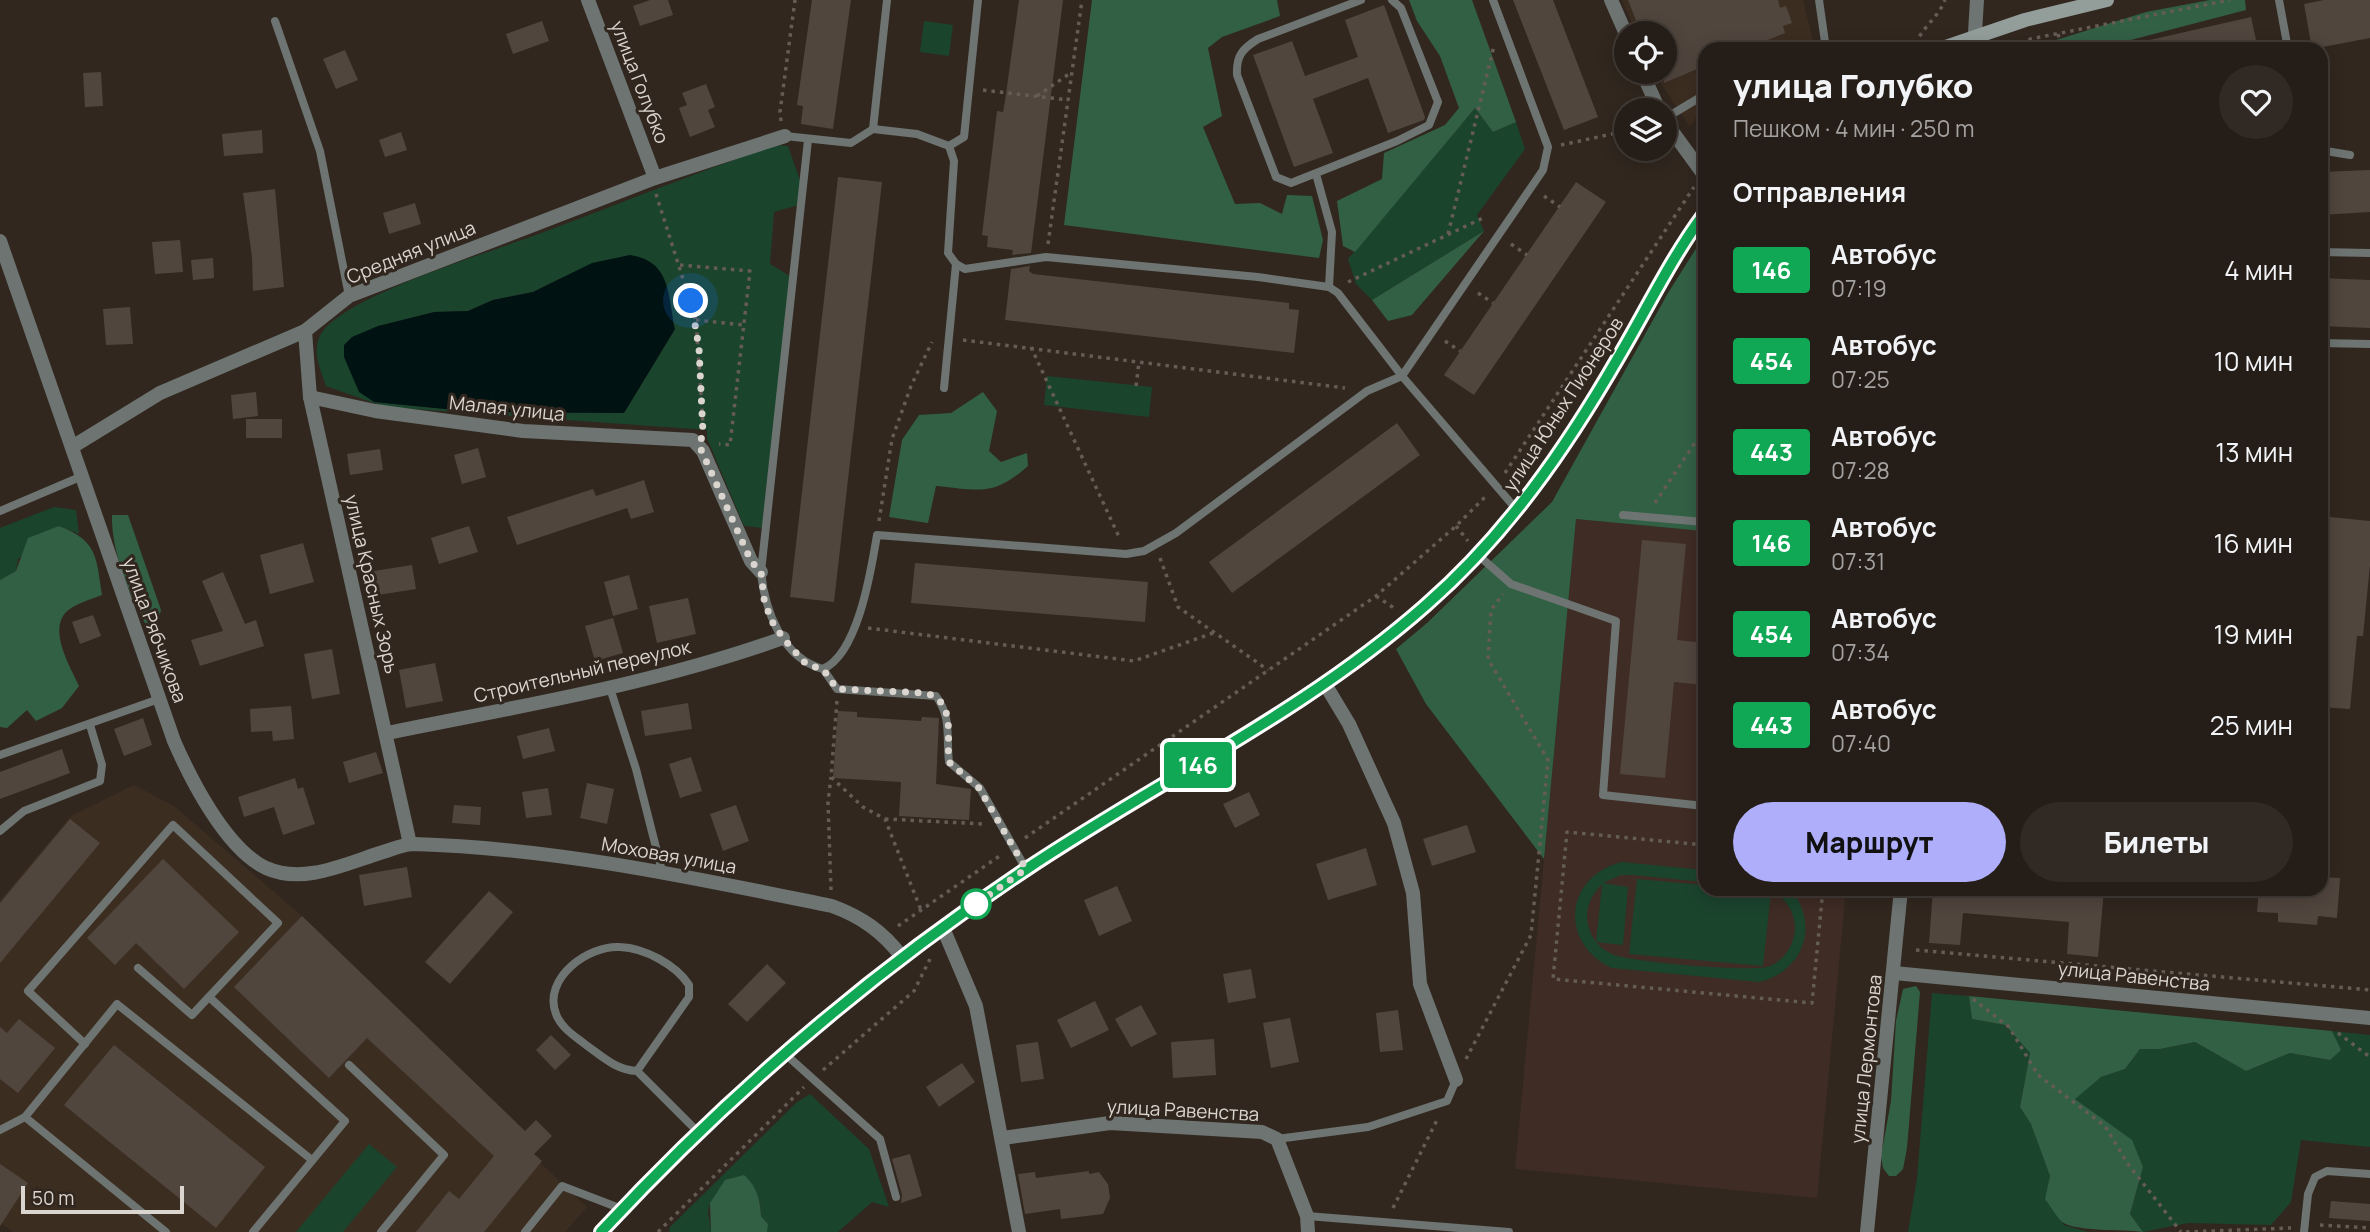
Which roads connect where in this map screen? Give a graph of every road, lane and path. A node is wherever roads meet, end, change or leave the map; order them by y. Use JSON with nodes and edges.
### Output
{"nodes":[{"id":1,"x":588,"y":0,"type":"edge"},
{"id":2,"x":795,"y":0,"type":"edge"},
{"id":3,"x":887,"y":0,"type":"edge"},
{"id":4,"x":978,"y":0,"type":"edge"},
{"id":5,"x":1082,"y":0,"type":"edge"},
{"id":6,"x":1361,"y":0,"type":"edge"},
{"id":7,"x":1392,"y":0,"type":"edge"},
{"id":8,"x":1493,"y":0,"type":"edge"},
{"id":9,"x":1611,"y":0,"type":"edge"},
{"id":10,"x":1819,"y":0,"type":"edge"},
{"id":11,"x":1945,"y":0,"type":"edge"},
{"id":12,"x":1977,"y":0,"type":"edge"},
{"id":13,"x":2106,"y":0,"type":"edge"},
{"id":14,"x":2230,"y":0,"type":"edge"},
{"id":15,"x":2279,"y":0,"type":"edge"},
{"id":16,"x":275,"y":21,"type":"dead end"},
{"id":17,"x":1501,"y":21,"type":"junction"},
{"id":18,"x":1620,"y":21,"type":"edge"},
{"id":19,"x":2058,"y":33,"type":"junction"},
{"id":20,"x":2286,"y":37,"type":"junction"},
{"id":21,"x":1826,"y":42,"type":"edge"},
{"id":22,"x":1917,"y":42,"type":"edge"},
{"id":23,"x":1975,"y":42,"type":"edge"},
{"id":24,"x":2030,"y":42,"type":"edge"},
{"id":25,"x":2060,"y":42,"type":"edge"},
{"id":26,"x":2283,"y":42,"type":"edge"},
{"id":27,"x":2287,"y":42,"type":"edge"},
{"id":28,"x":1072,"y":72,"type":"junction"},
{"id":29,"x":970,"y":88,"type":"junction"},
{"id":30,"x":1037,"y":96,"type":"junction"},
{"id":31,"x":1698,"y":99,"type":"edge"},
{"id":32,"x":1068,"y":100,"type":"junction"},
{"id":33,"x":1677,"y":112,"type":"edge"},
{"id":34,"x":873,"y":129,"type":"junction"},
{"id":35,"x":1614,"y":133,"type":"edge"},
{"id":36,"x":785,"y":136,"type":"junction"},
{"id":37,"x":1677,"y":138,"type":"edge"},
{"id":38,"x":808,"y":140,"type":"junction"},
{"id":39,"x":949,"y":146,"type":"junction"},
{"id":40,"x":1548,"y":147,"type":"junction"},
{"id":41,"x":2328,"y":151,"type":"edge"},
{"id":42,"x":2350,"y":155,"type":"dead end"},
{"id":43,"x":1698,"y":167,"type":"edge"},
{"id":44,"x":1316,"y":174,"type":"junction"},
{"id":45,"x":655,"y":178,"type":"junction"},
{"id":46,"x":1698,"y":184,"type":"edge"},
{"id":47,"x":1532,"y":188,"type":"junction"},
{"id":48,"x":1560,"y":207,"type":"dead end"},
{"id":49,"x":1483,"y":218,"type":"dead end"},
{"id":50,"x":1698,"y":224,"type":"edge"},
{"id":51,"x":1448,"y":234,"type":"junction"},
{"id":52,"x":1500,"y":236,"type":"junction"},
{"id":53,"x":0,"y":241,"type":"edge"},
{"id":54,"x":2328,"y":252,"type":"edge"},
{"id":55,"x":2370,"y":253,"type":"edge"},
{"id":56,"x":1527,"y":255,"type":"dead end"},
{"id":57,"x":1046,"y":257,"type":"junction"},
{"id":58,"x":956,"y":264,"type":"junction"},
{"id":59,"x":680,"y":265,"type":"junction"},
{"id":60,"x":1466,"y":285,"type":"junction"},
{"id":61,"x":1329,"y":287,"type":"junction"},
{"id":62,"x":1338,"y":293,"type":"junction"},
{"id":63,"x":349,"y":296,"type":"junction"},
{"id":64,"x":1493,"y":303,"type":"dead end"},
{"id":65,"x":696,"y":320,"type":"junction"},
{"id":66,"x":744,"y":325,"type":"junction"},
{"id":67,"x":304,"y":331,"type":"junction"},
{"id":68,"x":1433,"y":332,"type":"junction"},
{"id":69,"x":948,"y":338,"type":"junction"},
{"id":70,"x":2328,"y":343,"type":"edge"},
{"id":71,"x":2370,"y":344,"type":"edge"},
{"id":72,"x":1031,"y":347,"type":"junction"},
{"id":73,"x":1460,"y":351,"type":"dead end"},
{"id":74,"x":1139,"y":362,"type":"junction"},
{"id":75,"x":1402,"y":376,"type":"junction"},
{"id":76,"x":1136,"y":386,"type":"dead end"},
{"id":77,"x":944,"y":388,"type":"dead end"},
{"id":78,"x":1367,"y":391,"type":"junction"},
{"id":79,"x":310,"y":397,"type":"junction"},
{"id":80,"x":1698,"y":438,"type":"edge"},
{"id":81,"x":701,"y":444,"type":"junction"},
{"id":82,"x":72,"y":447,"type":"junction"},
{"id":83,"x":80,"y":477,"type":"junction"},
{"id":84,"x":1496,"y":485,"type":"junction"},
{"id":85,"x":1518,"y":510,"type":"junction"},
{"id":86,"x":0,"y":511,"type":"edge"},
{"id":87,"x":1623,"y":515,"type":"dead end"},
{"id":88,"x":1646,"y":517,"type":"junction"},
{"id":89,"x":1698,"y":521,"type":"edge"},
{"id":90,"x":877,"y":536,"type":"junction"},
{"id":91,"x":1155,"y":545,"type":"junction"},
{"id":92,"x":1126,"y":554,"type":"junction"},
{"id":93,"x":1478,"y":555,"type":"junction"},
{"id":94,"x":761,"y":572,"type":"junction"},
{"id":95,"x":1511,"y":584,"type":"junction"},
{"id":96,"x":854,"y":626,"type":"junction"},
{"id":97,"x":1216,"y":632,"type":"junction"},
{"id":98,"x":783,"y":638,"type":"junction"},
{"id":99,"x":823,"y":669,"type":"junction"},
{"id":100,"x":1268,"y":670,"type":"junction"},
{"id":101,"x":1325,"y":684,"type":"junction"},
{"id":102,"x":610,"y":688,"type":"junction"},
{"id":103,"x":837,"y":689,"type":"junction"},
{"id":104,"x":159,"y":699,"type":"junction"},
{"id":105,"x":90,"y":725,"type":"junction"},
{"id":106,"x":387,"y":733,"type":"junction"},
{"id":107,"x":0,"y":755,"type":"edge"},
{"id":108,"x":831,"y":777,"type":"junction"},
{"id":109,"x":1698,"y":805,"type":"edge"},
{"id":110,"x":997,"y":818,"type":"junction"},
{"id":111,"x":885,"y":819,"type":"junction"},
{"id":112,"x":0,"y":831,"type":"edge"},
{"id":113,"x":410,"y":844,"type":"junction"},
{"id":114,"x":1698,"y":844,"type":"edge"},
{"id":115,"x":1013,"y":846,"type":"junction"},
{"id":116,"x":1026,"y":869,"type":"junction"},
{"id":117,"x":662,"y":871,"type":"junction"},
{"id":118,"x":1822,"y":896,"type":"edge"},
{"id":119,"x":1900,"y":896,"type":"edge"},
{"id":120,"x":832,"y":906,"type":"junction"},
{"id":121,"x":921,"y":910,"type":"junction"},
{"id":122,"x":943,"y":928,"type":"junction"},
{"id":123,"x":885,"y":935,"type":"junction"},
{"id":124,"x":1916,"y":950,"type":"dead end"},
{"id":125,"x":902,"y":957,"type":"junction"},
{"id":126,"x":138,"y":968,"type":"dead end"},
{"id":127,"x":1894,"y":972,"type":"junction"},
{"id":128,"x":1947,"y":978,"type":"junction"},
{"id":129,"x":2370,"y":990,"type":"edge"},
{"id":130,"x":209,"y":997,"type":"junction"},
{"id":131,"x":2370,"y":1018,"type":"edge"},
{"id":132,"x":85,"y":1044,"type":"junction"},
{"id":133,"x":783,"y":1052,"type":"junction"},
{"id":134,"x":349,"y":1065,"type":"dead end"},
{"id":135,"x":637,"y":1071,"type":"junction"},
{"id":136,"x":1456,"y":1080,"type":"junction"},
{"id":137,"x":1447,"y":1101,"type":"junction"},
{"id":138,"x":25,"y":1117,"type":"junction"},
{"id":139,"x":0,"y":1130,"type":"edge"},
{"id":140,"x":699,"y":1133,"type":"junction"},
{"id":141,"x":1003,"y":1138,"type":"junction"},
{"id":142,"x":1277,"y":1139,"type":"junction"},
{"id":143,"x":312,"y":1160,"type":"junction"},
{"id":144,"x":2370,"y":1174,"type":"edge"},
{"id":145,"x":896,"y":1197,"type":"dead end"},
{"id":146,"x":622,"y":1209,"type":"junction"},
{"id":147,"x":1307,"y":1216,"type":"junction"},
{"id":148,"x":1386,"y":1223,"type":"junction"},
{"id":149,"x":2305,"y":1228,"type":"edge"},
{"id":150,"x":2370,"y":1228,"type":"edge"},
{"id":151,"x":166,"y":1232,"type":"edge"},
{"id":152,"x":253,"y":1232,"type":"edge"},
{"id":153,"x":381,"y":1232,"type":"edge"},
{"id":154,"x":525,"y":1232,"type":"edge"},
{"id":155,"x":601,"y":1232,"type":"edge"},
{"id":156,"x":1018,"y":1232,"type":"edge"},
{"id":157,"x":1308,"y":1232,"type":"edge"},
{"id":158,"x":1508,"y":1232,"type":"edge"},
{"id":159,"x":1867,"y":1232,"type":"edge"},
{"id":160,"x":2183,"y":1232,"type":"edge"}],
"edges":[{"from":1,"to":45,"type":"street","name":"улица Голубко"},
{"from":2,"to":36,"type":"path"},
{"from":3,"to":34,"type":"lane"},
{"from":4,"to":29,"type":"lane"},
{"from":5,"to":28,"type":"path"},
{"from":6,"to":44,"type":"lane"},
{"from":7,"to":44,"type":"lane"},
{"from":8,"to":17,"type":"lane"},
{"from":9,"to":18,"type":"street"},
{"from":10,"to":21,"type":"lane"},
{"from":11,"to":22,"type":"path"},
{"from":12,"to":23,"type":"street"},
{"from":13,"to":23,"type":"main road"},
{"from":14,"to":19,"type":"path"},
{"from":15,"to":20,"type":"lane"},
{"from":16,"to":63,"type":"lane"},
{"from":17,"to":40,"type":"lane"},
{"from":17,"to":51,"type":"path"},
{"from":19,"to":24,"type":"path"},
{"from":19,"to":25,"type":"path"},
{"from":20,"to":26,"type":"lane"},
{"from":20,"to":27,"type":"lane"},
{"from":28,"to":30,"type":"path"},
{"from":28,"to":32,"type":"path"},
{"from":29,"to":30,"type":"path"},
{"from":29,"to":39,"type":"lane"},
{"from":30,"to":32,"type":"path"},
{"from":31,"to":33,"type":"lane"},
{"from":32,"to":57,"type":"path"},
{"from":34,"to":38,"type":"lane"},
{"from":34,"to":39,"type":"lane"},
{"from":35,"to":40,"type":"path"},
{"from":36,"to":38,"type":"lane"},
{"from":36,"to":45,"type":"street","name":"Средняя улица"},
{"from":37,"to":43,"type":"street"},
{"from":38,"to":94,"type":"lane"},
{"from":39,"to":58,"type":"lane"},
{"from":40,"to":47,"type":"lane"},
{"from":41,"to":42,"type":"lane"},
{"from":44,"to":61,"type":"lane"},
{"from":45,"to":59,"type":"path"},
{"from":45,"to":63,"type":"street","name":"Средняя улица"},
{"from":46,"to":84,"type":"path"},
{"from":47,"to":48,"type":"path"},
{"from":47,"to":52,"type":"lane"},
{"from":49,"to":51,"type":"path"},
{"from":50,"to":85,"type":"main road","name":"улица Юных Пионеров"},
{"from":51,"to":62,"type":"path"},
{"from":52,"to":56,"type":"path"},
{"from":52,"to":60,"type":"lane"},
{"from":53,"to":82,"type":"street","name":"улица Рябчикова"},
{"from":54,"to":55,"type":"lane"},
{"from":57,"to":58,"type":"lane"},
{"from":57,"to":61,"type":"lane"},
{"from":58,"to":69,"type":"lane"},
{"from":59,"to":65,"type":"path"},
{"from":59,"to":66,"type":"path"},
{"from":60,"to":64,"type":"path"},
{"from":60,"to":68,"type":"lane"},
{"from":61,"to":62,"type":"lane"},
{"from":62,"to":75,"type":"lane"},
{"from":63,"to":67,"type":"street","name":"Средняя улица"},
{"from":65,"to":66,"type":"path"},
{"from":65,"to":81,"type":"path"},
{"from":66,"to":81,"type":"path"},
{"from":67,"to":79,"type":"street","name":"улица Красных Зорь"},
{"from":67,"to":82,"type":"street","name":"Средняя улица"},
{"from":68,"to":73,"type":"path"},
{"from":68,"to":75,"type":"lane"},
{"from":69,"to":72,"type":"path"},
{"from":69,"to":77,"type":"lane"},
{"from":69,"to":90,"type":"path"},
{"from":70,"to":71,"type":"lane"},
{"from":72,"to":74,"type":"path"},
{"from":72,"to":92,"type":"path"},
{"from":74,"to":76,"type":"path"},
{"from":74,"to":78,"type":"path"},
{"from":75,"to":78,"type":"lane"},
{"from":75,"to":84,"type":"lane"},
{"from":78,"to":91,"type":"lane"},
{"from":79,"to":81,"type":"street","name":"Малая улица"},
{"from":79,"to":106,"type":"street","name":"улица Красных Зорь"},
{"from":80,"to":88,"type":"path"},
{"from":81,"to":94,"type":"street"},
{"from":82,"to":83,"type":"street","name":"улица Рябчикова"},
{"from":83,"to":86,"type":"lane"},
{"from":83,"to":104,"type":"street","name":"улица Рябчикова"},
{"from":84,"to":85,"type":"lane"},
{"from":84,"to":100,"type":"path"},
{"from":85,"to":93,"type":"main road","name":"улица Юных Пионеров"},
{"from":87,"to":88,"type":"lane"},
{"from":88,"to":89,"type":"lane"},
{"from":90,"to":92,"type":"lane"},
{"from":90,"to":96,"type":"lane"},
{"from":91,"to":92,"type":"lane"},
{"from":91,"to":97,"type":"path"},
{"from":93,"to":95,"type":"lane"},
{"from":93,"to":101,"type":"main road","name":"улица Юных Пионеров"},
{"from":94,"to":98,"type":"lane"},
{"from":95,"to":109,"type":"lane"},
{"from":95,"to":136,"type":"path"},
{"from":96,"to":97,"type":"path"},
{"from":96,"to":99,"type":"lane"},
{"from":97,"to":100,"type":"path"},
{"from":98,"to":99,"type":"lane"},
{"from":98,"to":102,"type":"street","name":"Строительный переулок"},
{"from":99,"to":103,"type":"lane"},
{"from":100,"to":115,"type":"path"},
{"from":101,"to":116,"type":"main road","name":"улица Юных Пионеров"},
{"from":101,"to":136,"type":"street"},
{"from":102,"to":106,"type":"street","name":"Строительный переулок"},
{"from":102,"to":117,"type":"lane"},
{"from":103,"to":108,"type":"path"},
{"from":103,"to":110,"type":"lane"},
{"from":104,"to":105,"type":"lane"},
{"from":104,"to":113,"type":"street","name":"улица Рябчикова"},
{"from":105,"to":107,"type":"lane"},
{"from":105,"to":112,"type":"lane"},
{"from":106,"to":113,"type":"street","name":"улица Красных Зорь"},
{"from":108,"to":111,"type":"path"},
{"from":108,"to":120,"type":"path"},
{"from":110,"to":111,"type":"path"},
{"from":110,"to":115,"type":"lane"},
{"from":111,"to":121,"type":"path"},
{"from":113,"to":117,"type":"street","name":"Моховая улица"},
{"from":114,"to":118,"type":"path"},
{"from":115,"to":116,"type":"lane"},
{"from":115,"to":121,"type":"path"},
{"from":116,"to":122,"type":"main road","name":"улица Юных Пионеров"},
{"from":117,"to":120,"type":"street","name":"Моховая улица"},
{"from":119,"to":127,"type":"street","name":"улица Лермонтова"},
{"from":120,"to":123,"type":"street","name":"Моховая улица"},
{"from":121,"to":123,"type":"path"},
{"from":122,"to":125,"type":"main road","name":"улица Юных Пионеров"},
{"from":122,"to":141,"type":"street"},
{"from":123,"to":125,"type":"street","name":"Моховая улица"},
{"from":124,"to":129,"type":"path"},
{"from":125,"to":133,"type":"main road","name":"улица Юных Пионеров"},
{"from":126,"to":130,"type":"lane"},
{"from":127,"to":128,"type":"street","name":"улица Равенства"},
{"from":127,"to":159,"type":"street","name":"улица Лермонтова"},
{"from":128,"to":131,"type":"street","name":"улица Равенства"},
{"from":128,"to":160,"type":"path"},
{"from":130,"to":132,"type":"lane"},
{"from":130,"to":143,"type":"lane"},
{"from":132,"to":138,"type":"lane"},
{"from":132,"to":143,"type":"lane"},
{"from":133,"to":140,"type":"main road","name":"улица Юных Пионеров"},
{"from":133,"to":145,"type":"lane"},
{"from":134,"to":153,"type":"lane"},
{"from":135,"to":135,"type":"lane"},
{"from":135,"to":140,"type":"lane"},
{"from":136,"to":137,"type":"lane"},
{"from":137,"to":142,"type":"lane"},
{"from":137,"to":148,"type":"path"},
{"from":138,"to":139,"type":"lane"},
{"from":138,"to":151,"type":"lane"},
{"from":140,"to":146,"type":"main road","name":"улица Юных Пионеров"},
{"from":141,"to":142,"type":"street","name":"улица Равенства"},
{"from":141,"to":156,"type":"street"},
{"from":142,"to":147,"type":"street"},
{"from":143,"to":152,"type":"lane"},
{"from":144,"to":149,"type":"lane"},
{"from":146,"to":154,"type":"lane"},
{"from":146,"to":155,"type":"main road","name":"улица Юных Пионеров"},
{"from":147,"to":148,"type":"lane"},
{"from":147,"to":157,"type":"street"},
{"from":148,"to":158,"type":"lane"},
{"from":149,"to":150,"type":"path"},
{"from":149,"to":160,"type":"path"}]}
